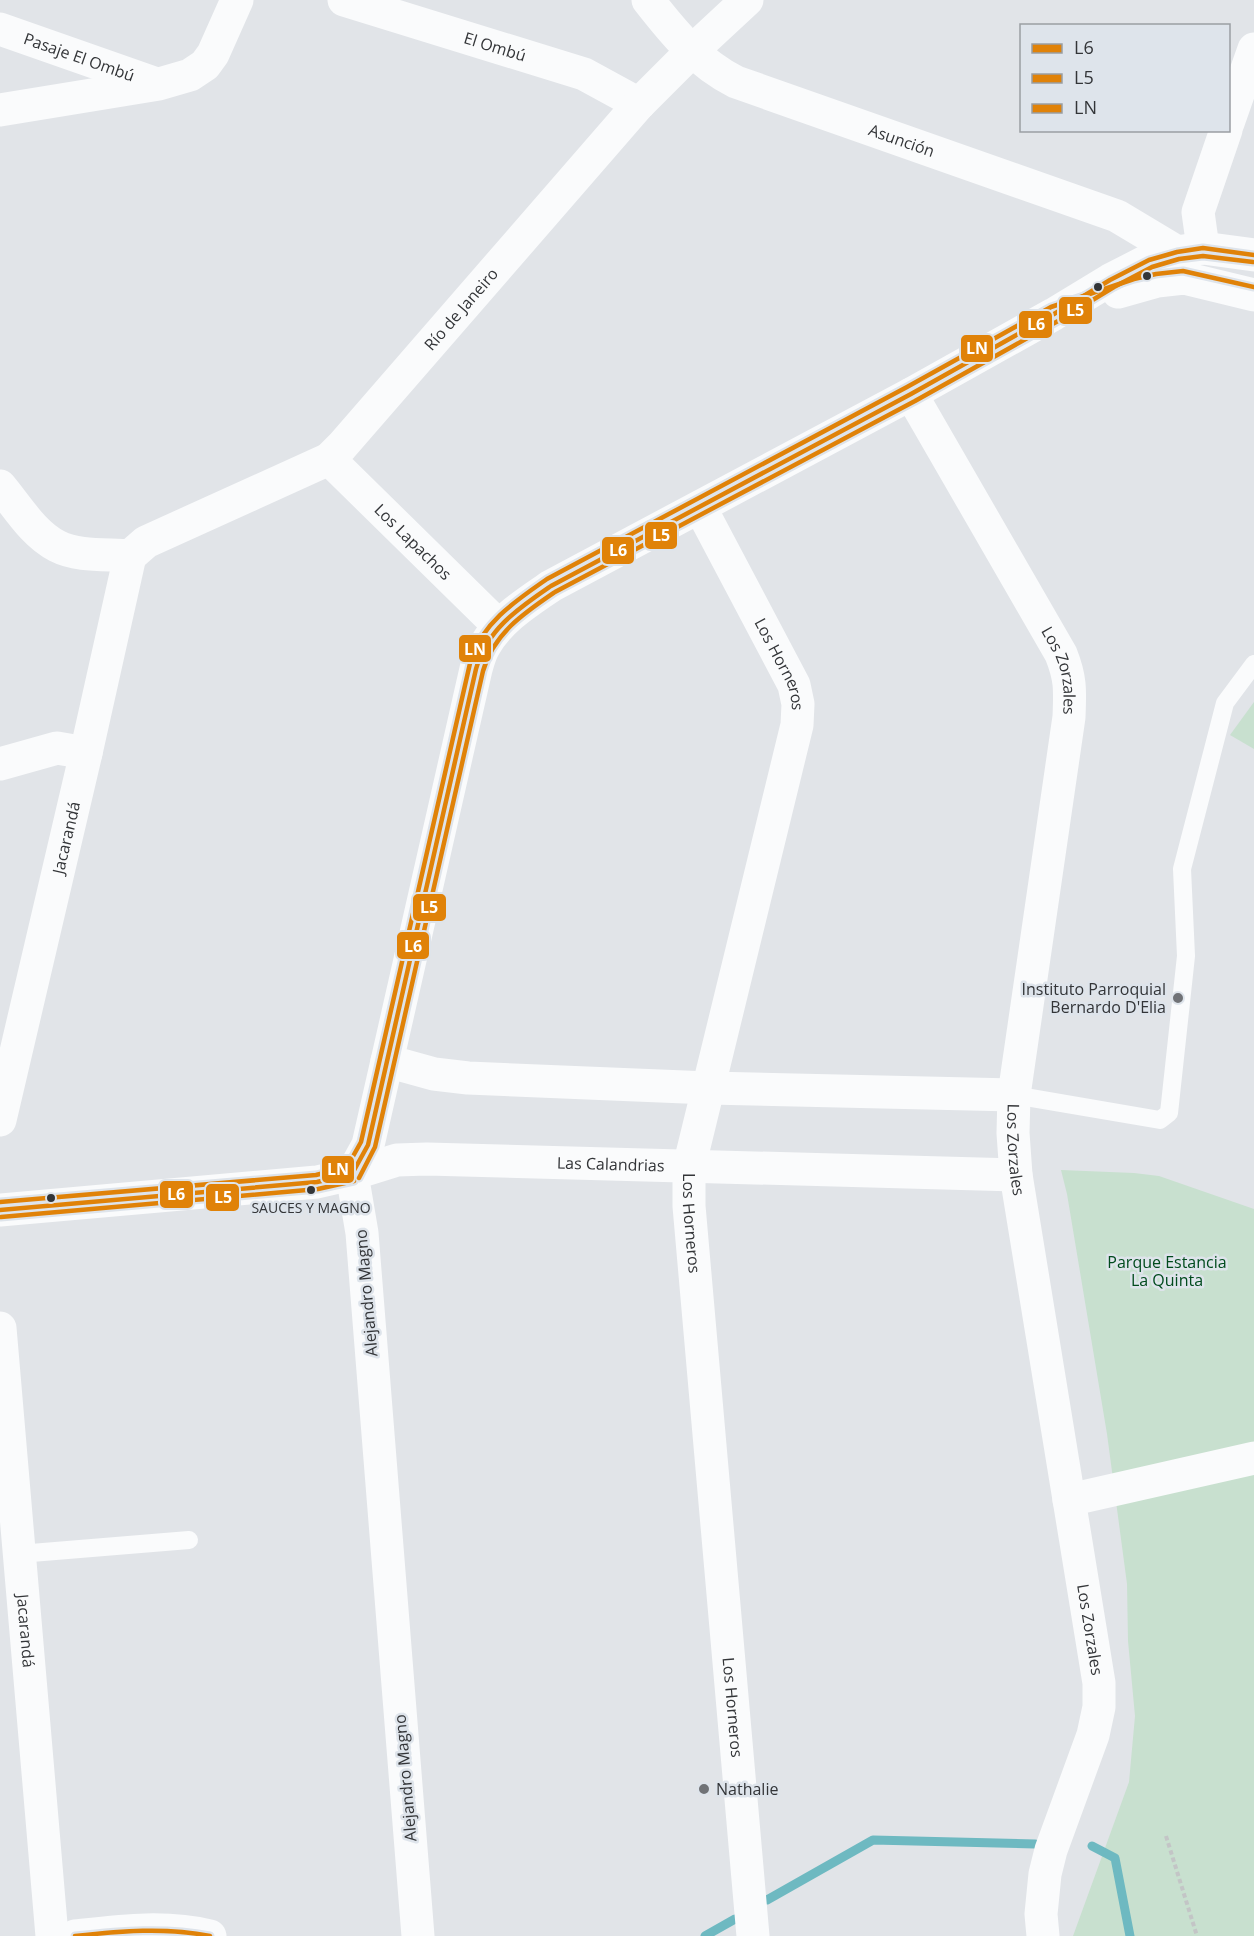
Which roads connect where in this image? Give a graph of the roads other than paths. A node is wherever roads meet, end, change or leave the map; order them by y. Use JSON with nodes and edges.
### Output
{"nodes":[{"id":1,"x":237,"y":0,"type":"edge"},
{"id":2,"x":344,"y":0,"type":"edge"},
{"id":3,"x":648,"y":0,"type":"edge"},
{"id":4,"x":747,"y":0,"type":"edge"},
{"id":5,"x":0,"y":28,"type":"edge"},
{"id":6,"x":1254,"y":49,"type":"edge"},
{"id":7,"x":691,"y":52,"type":"junction"},
{"id":8,"x":159,"y":84,"type":"junction"},
{"id":9,"x":639,"y":105,"type":"junction"},
{"id":10,"x":0,"y":110,"type":"edge"},
{"id":11,"x":1230,"y":117,"type":"edge"},
{"id":12,"x":1225,"y":132,"type":"edge"},
{"id":13,"x":1190,"y":250,"type":"junction"},
{"id":14,"x":1254,"y":255,"type":"edge"},
{"id":15,"x":1254,"y":295,"type":"edge"},
{"id":16,"x":1054,"y":314,"type":"junction"},
{"id":17,"x":911,"y":394,"type":"junction"},
{"id":18,"x":329,"y":459,"type":"junction"},
{"id":19,"x":0,"y":486,"type":"edge"},
{"id":20,"x":700,"y":507,"type":"junction"},
{"id":21,"x":130,"y":556,"type":"junction"},
{"id":22,"x":499,"y":626,"type":"junction"},
{"id":23,"x":1254,"y":664,"type":"edge"},
{"id":24,"x":86,"y":753,"type":"junction"},
{"id":25,"x":0,"y":764,"type":"edge"},
{"id":26,"x":387,"y":1061,"type":"junction"},
{"id":27,"x":709,"y":1088,"type":"junction"},
{"id":28,"x":1014,"y":1095,"type":"junction"},
{"id":29,"x":0,"y":1120,"type":"edge"},
{"id":30,"x":689,"y":1167,"type":"junction"},
{"id":31,"x":352,"y":1174,"type":"junction"},
{"id":32,"x":1016,"y":1175,"type":"junction"},
{"id":33,"x":0,"y":1210,"type":"edge"},
{"id":34,"x":0,"y":1328,"type":"edge"},
{"id":35,"x":1254,"y":1458,"type":"edge"},
{"id":36,"x":1069,"y":1500,"type":"junction"},
{"id":37,"x":189,"y":1540,"type":"dead end"},
{"id":38,"x":20,"y":1554,"type":"junction"},
{"id":39,"x":52,"y":1936,"type":"edge"},
{"id":40,"x":75,"y":1936,"type":"edge"},
{"id":41,"x":210,"y":1936,"type":"edge"},
{"id":42,"x":418,"y":1936,"type":"edge"},
{"id":43,"x":753,"y":1936,"type":"edge"},
{"id":44,"x":1043,"y":1936,"type":"edge"}],
"edges":[{"from":1,"to":8,"type":"street"},
{"from":2,"to":9,"type":"street","name":"El Ombú"},
{"from":3,"to":7,"type":"street","name":"Asunción"},
{"from":4,"to":7,"type":"street","name":"Río de Janeiro"},
{"from":5,"to":8,"type":"street","name":"Pasaje El Ombú"},
{"from":6,"to":11,"type":"street"},
{"from":7,"to":9,"type":"street","name":"Río de Janeiro"},
{"from":7,"to":13,"type":"street","name":"Asunción"},
{"from":8,"to":10,"type":"street"},
{"from":9,"to":18,"type":"street","name":"Río de Janeiro"},
{"from":12,"to":13,"type":"street"},
{"from":13,"to":14,"type":"street","name":"Asunción"},
{"from":13,"to":16,"type":"street","name":"Asunción"},
{"from":15,"to":16,"type":"street"},
{"from":16,"to":17,"type":"street"},
{"from":17,"to":20,"type":"street"},
{"from":17,"to":28,"type":"street","name":"Los Zorzales"},
{"from":18,"to":21,"type":"street","name":"Río de Janeiro"},
{"from":18,"to":22,"type":"street","name":"Los Lapachos"},
{"from":19,"to":21,"type":"street"},
{"from":20,"to":22,"type":"street"},
{"from":20,"to":27,"type":"street","name":"Los Horneros"},
{"from":21,"to":24,"type":"street","name":"Jacarandá"},
{"from":22,"to":26,"type":"street"},
{"from":23,"to":28,"type":"lane"},
{"from":24,"to":25,"type":"street"},
{"from":24,"to":29,"type":"street","name":"Jacarandá"},
{"from":26,"to":27,"type":"street"},
{"from":26,"to":31,"type":"street"},
{"from":27,"to":28,"type":"street"},
{"from":27,"to":30,"type":"street","name":"Los Horneros"},
{"from":28,"to":32,"type":"street","name":"Los Zorzales"},
{"from":30,"to":31,"type":"street","name":"Las Calandrias"},
{"from":30,"to":32,"type":"street","name":"Las Calandrias"},
{"from":30,"to":43,"type":"street","name":"Los Horneros"},
{"from":31,"to":33,"type":"street","name":"Las Calandrias"},
{"from":31,"to":42,"type":"street","name":"Alejandro Magno"},
{"from":32,"to":36,"type":"street","name":"Los Zorzales"},
{"from":34,"to":38,"type":"street","name":"Jacarandá"},
{"from":35,"to":36,"type":"street"},
{"from":36,"to":44,"type":"street","name":"Los Zorzales"},
{"from":37,"to":38,"type":"lane"},
{"from":38,"to":39,"type":"street","name":"Jacarandá"},
{"from":40,"to":41,"type":"street"}]}
